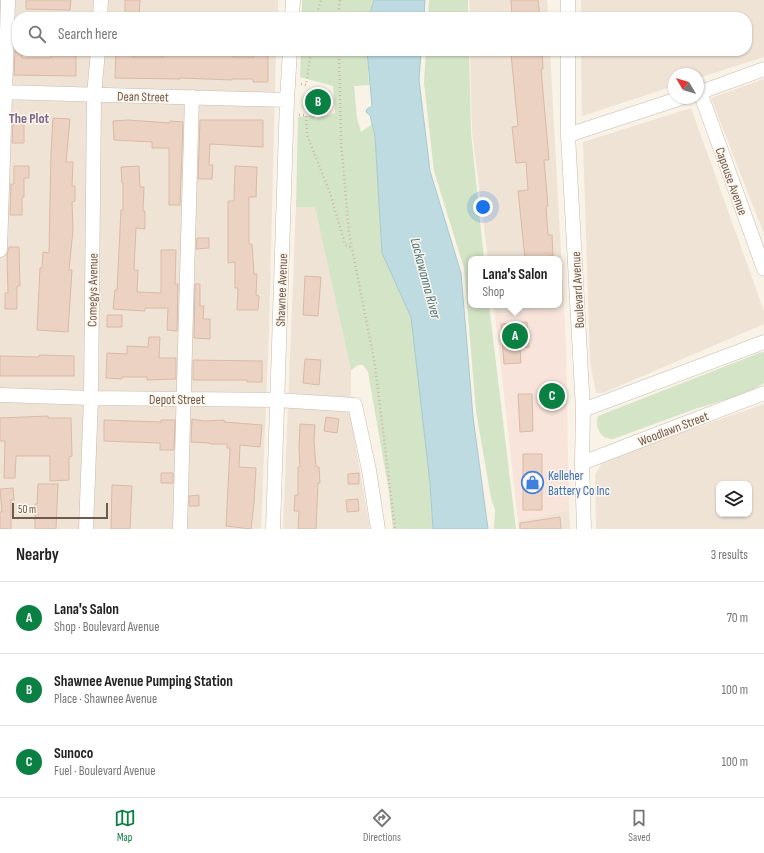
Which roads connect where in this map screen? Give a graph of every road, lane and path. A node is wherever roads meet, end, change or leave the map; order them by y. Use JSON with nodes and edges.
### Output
{"nodes":[{"id":1,"x":8,"y":0,"type":"edge"},
{"id":2,"x":101,"y":0,"type":"edge"},
{"id":3,"x":293,"y":0,"type":"edge"},
{"id":4,"x":321,"y":0,"type":"edge"},
{"id":5,"x":340,"y":0,"type":"edge"},
{"id":6,"x":568,"y":0,"type":"edge"},
{"id":7,"x":100,"y":12,"type":"edge"},
{"id":8,"x":292,"y":12,"type":"edge"},
{"id":9,"x":317,"y":12,"type":"edge"},
{"id":10,"x":339,"y":12,"type":"edge"},
{"id":11,"x":568,"y":12,"type":"edge"},
{"id":12,"x":98,"y":56,"type":"edge"},
{"id":13,"x":290,"y":56,"type":"edge"},
{"id":14,"x":310,"y":56,"type":"edge"},
{"id":15,"x":339,"y":56,"type":"edge"},
{"id":16,"x":568,"y":56,"type":"edge"},
{"id":17,"x":764,"y":69,"type":"edge"},
{"id":18,"x":299,"y":84,"type":"dead end"},
{"id":19,"x":704,"y":90,"type":"edge"},
{"id":20,"x":3,"y":92,"type":"edge"},
{"id":21,"x":94,"y":95,"type":"junction"},
{"id":22,"x":192,"y":97,"type":"junction"},
{"id":23,"x":287,"y":100,"type":"junction"},
{"id":24,"x":668,"y":102,"type":"edge"},
{"id":25,"x":703,"y":104,"type":"edge"},
{"id":26,"x":298,"y":114,"type":"dead end"},
{"id":27,"x":568,"y":135,"type":"junction"},
{"id":28,"x":352,"y":247,"type":"junction"},
{"id":29,"x":0,"y":250,"type":"edge"},
{"id":30,"x":764,"y":269,"type":"edge"},
{"id":31,"x":764,"y":342,"type":"edge"},
{"id":32,"x":764,"y":393,"type":"edge"},
{"id":33,"x":0,"y":395,"type":"edge"},
{"id":34,"x":91,"y":398,"type":"junction"},
{"id":35,"x":184,"y":398,"type":"junction"},
{"id":36,"x":277,"y":400,"type":"junction"},
{"id":37,"x":583,"y":410,"type":"junction"},
{"id":38,"x":582,"y":463,"type":"junction"},
{"id":39,"x":86,"y":529,"type":"edge"},
{"id":40,"x":180,"y":529,"type":"edge"},
{"id":41,"x":273,"y":529,"type":"edge"},
{"id":42,"x":378,"y":529,"type":"edge"},
{"id":43,"x":395,"y":529,"type":"edge"},
{"id":44,"x":584,"y":529,"type":"edge"}],
"edges":[{"from":1,"to":20,"type":"street"},
{"from":2,"to":7,"type":"street"},
{"from":3,"to":8,"type":"street"},
{"from":4,"to":9,"type":"path"},
{"from":5,"to":10,"type":"path"},
{"from":6,"to":11,"type":"street"},
{"from":12,"to":21,"type":"street","name":"Comegys Avenue"},
{"from":13,"to":23,"type":"street","name":"Shawnee Avenue"},
{"from":14,"to":18,"type":"path"},
{"from":15,"to":28,"type":"path"},
{"from":16,"to":27,"type":"street","name":"Boulevard Avenue"},
{"from":17,"to":19,"type":"street"},
{"from":20,"to":21,"type":"street","name":"Dean Street"},
{"from":20,"to":29,"type":"street"},
{"from":21,"to":22,"type":"street","name":"Dean Street"},
{"from":21,"to":34,"type":"street","name":"Comegys Avenue"},
{"from":22,"to":23,"type":"street","name":"Dean Street"},
{"from":22,"to":35,"type":"street"},
{"from":23,"to":36,"type":"street","name":"Shawnee Avenue"},
{"from":24,"to":27,"type":"street"},
{"from":25,"to":30,"type":"street","name":"Capouse Avenue"},
{"from":26,"to":28,"type":"path"},
{"from":27,"to":37,"type":"street","name":"Boulevard Avenue"},
{"from":28,"to":43,"type":"path"},
{"from":31,"to":37,"type":"street"},
{"from":32,"to":38,"type":"street","name":"Woodlawn Street"},
{"from":33,"to":34,"type":"street","name":"Depot Street"},
{"from":34,"to":35,"type":"street","name":"Depot Street"},
{"from":34,"to":39,"type":"street","name":"Comegys Avenue"},
{"from":35,"to":36,"type":"street","name":"Depot Street"},
{"from":35,"to":40,"type":"street"},
{"from":36,"to":41,"type":"street","name":"Shawnee Avenue"},
{"from":36,"to":42,"type":"street","name":"Depot Street"},
{"from":37,"to":38,"type":"street","name":"Boulevard Avenue"},
{"from":38,"to":44,"type":"street","name":"Boulevard Avenue"}]}
